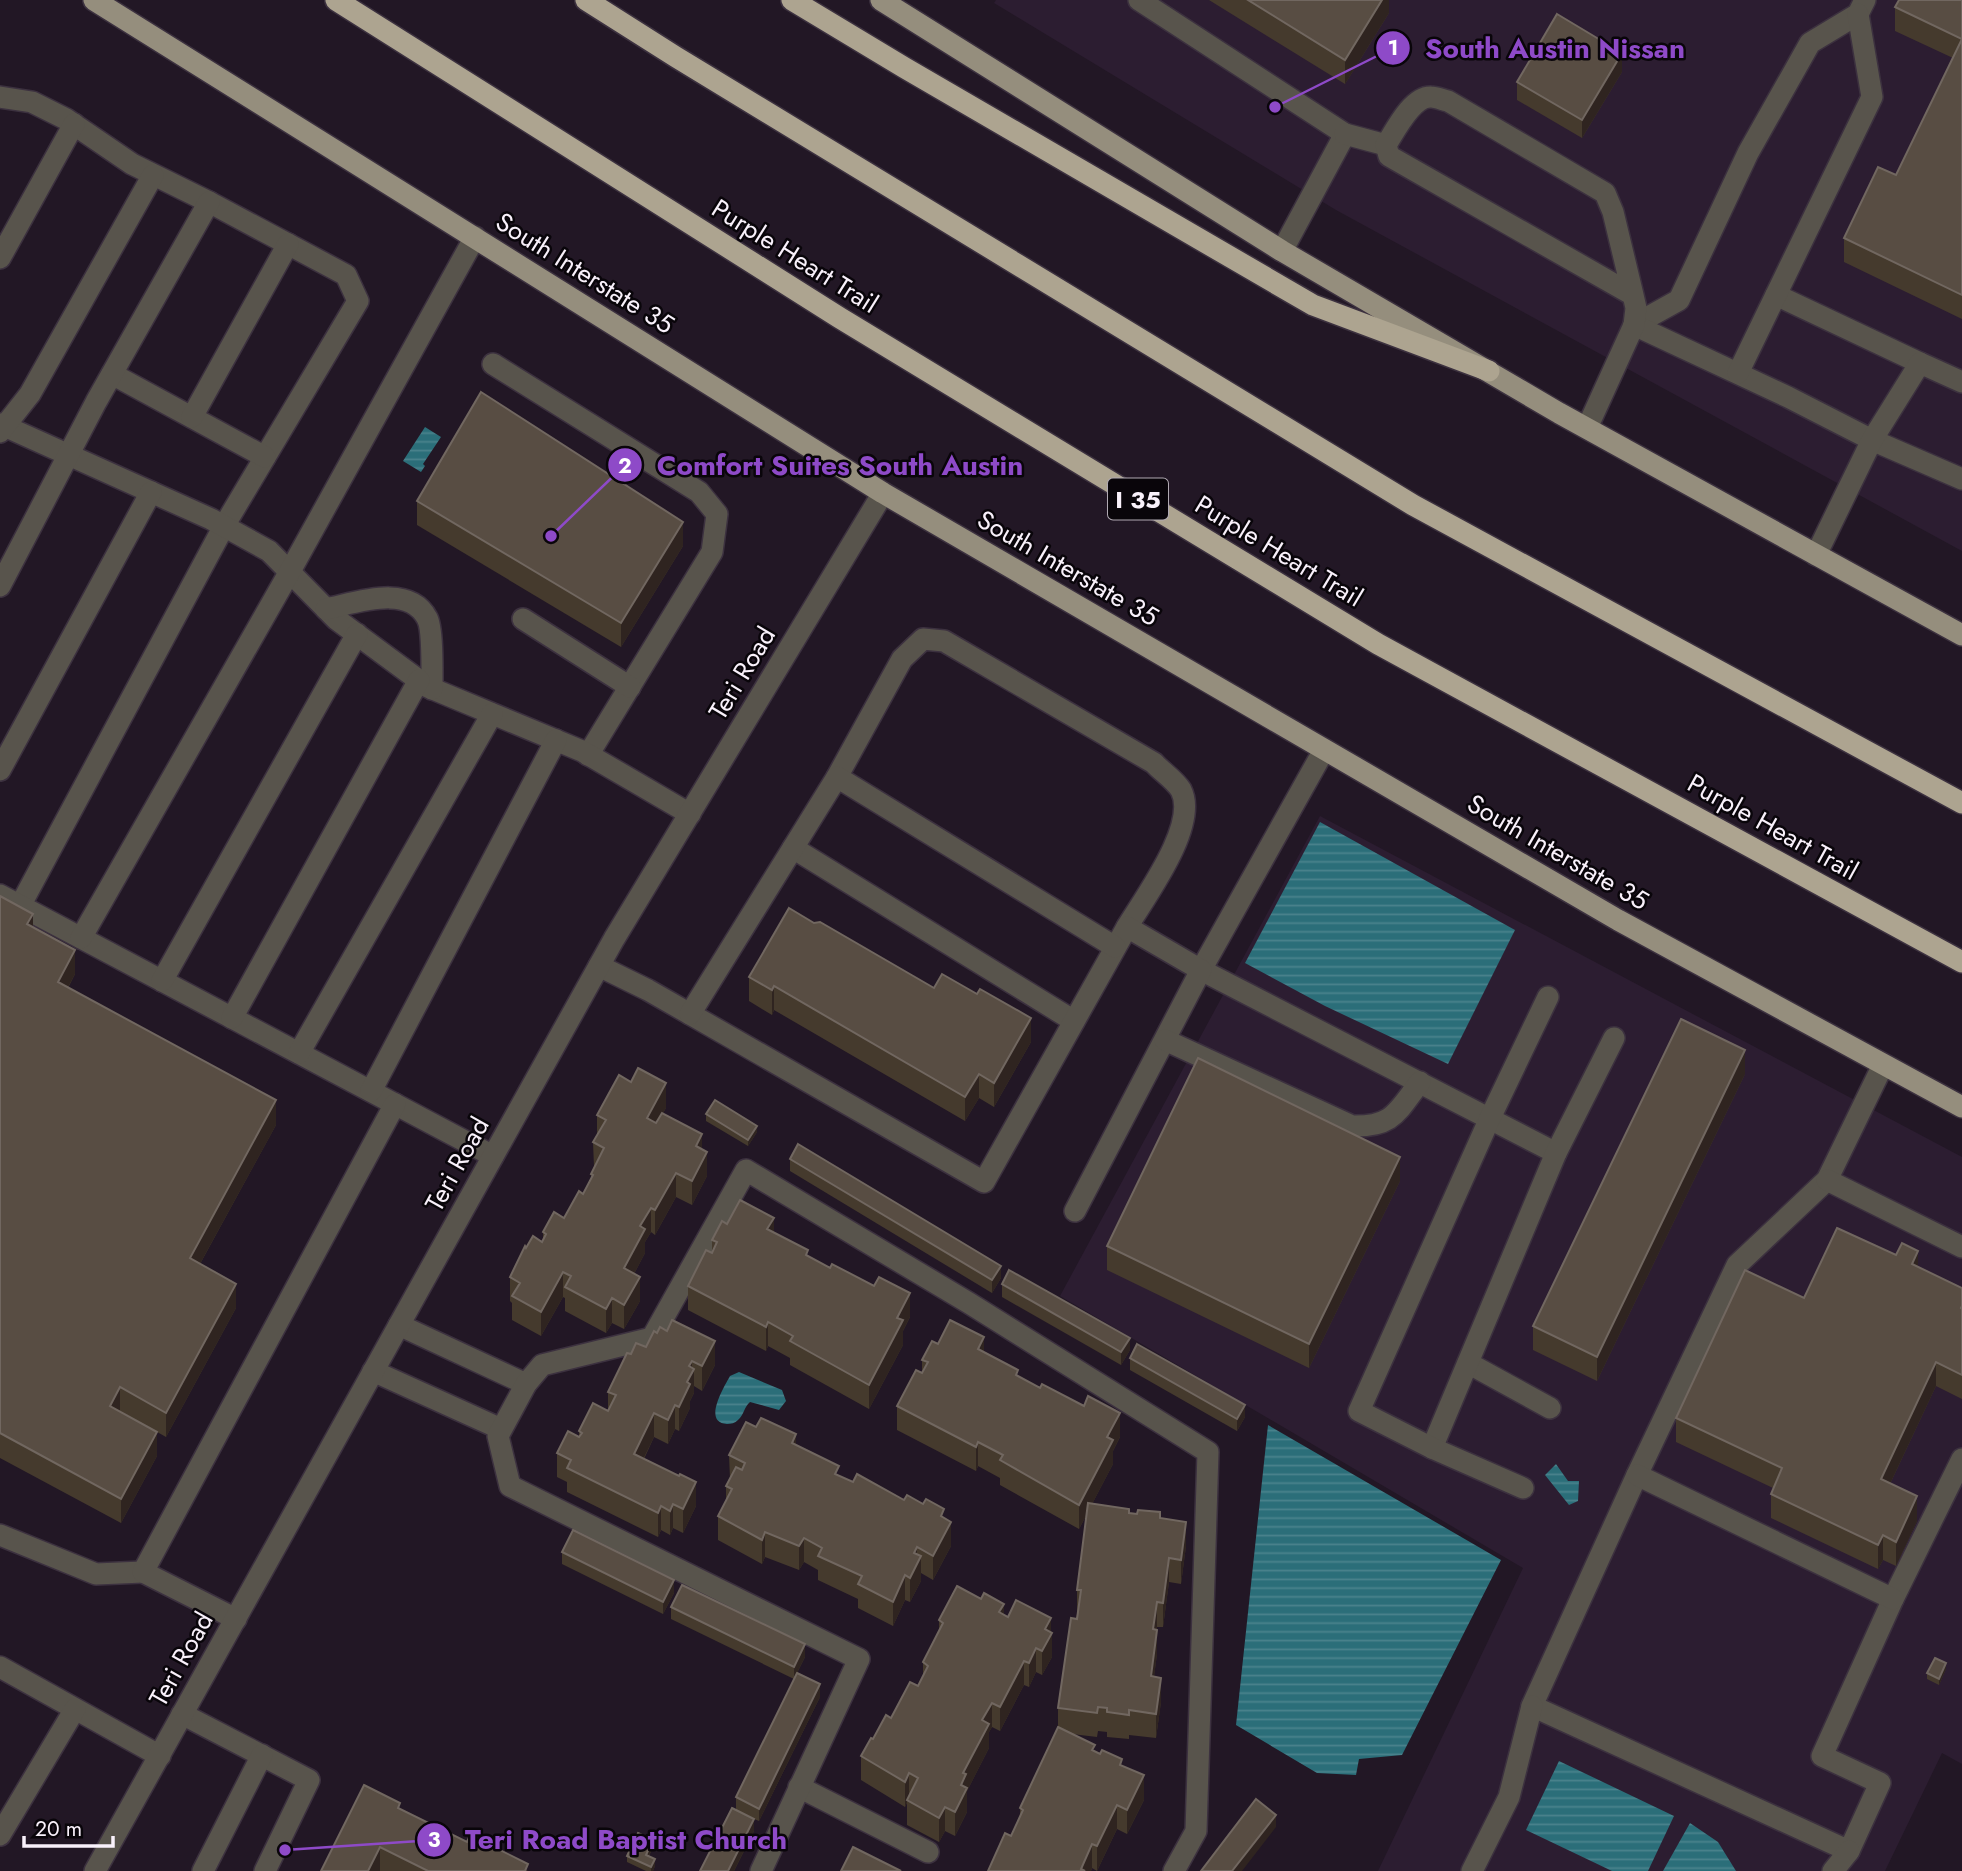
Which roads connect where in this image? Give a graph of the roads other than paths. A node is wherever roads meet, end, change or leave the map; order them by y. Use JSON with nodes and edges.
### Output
{"nodes":[{"id":1,"x":94,"y":0,"type":"edge"},
{"id":2,"x":337,"y":0,"type":"edge"},
{"id":3,"x":586,"y":0,"type":"edge"},
{"id":4,"x":793,"y":0,"type":"edge"},
{"id":5,"x":881,"y":0,"type":"edge"},
{"id":6,"x":1139,"y":0,"type":"edge"},
{"id":7,"x":907,"y":7,"type":"edge"},
{"id":8,"x":1861,"y":7,"type":"edge"},
{"id":9,"x":0,"y":97,"type":"edge"},
{"id":10,"x":74,"y":124,"type":"junction"},
{"id":11,"x":1346,"y":134,"type":"junction"},
{"id":12,"x":1386,"y":145,"type":"junction"},
{"id":13,"x":153,"y":175,"type":"junction"},
{"id":14,"x":209,"y":202,"type":"junction"},
{"id":15,"x":475,"y":237,"type":"junction"},
{"id":16,"x":288,"y":244,"type":"junction"},
{"id":17,"x":1282,"y":251,"type":"junction"},
{"id":18,"x":0,"y":258,"type":"edge"},
{"id":19,"x":1633,"y":295,"type":"junction"},
{"id":20,"x":1776,"y":295,"type":"junction"},
{"id":21,"x":1634,"y":325,"type":"junction"},
{"id":22,"x":1920,"y":363,"type":"junction"},
{"id":23,"x":492,"y":364,"type":"dead end"},
{"id":24,"x":1489,"y":371,"type":"junction"},
{"id":25,"x":1738,"y":373,"type":"junction"},
{"id":26,"x":112,"y":374,"type":"junction"},
{"id":27,"x":1962,"y":382,"type":"edge"},
{"id":28,"x":192,"y":417,"type":"junction"},
{"id":29,"x":1,"y":427,"type":"edge"},
{"id":30,"x":1587,"y":428,"type":"junction"},
{"id":31,"x":1872,"y":440,"type":"junction"},
{"id":32,"x":69,"y":456,"type":"junction"},
{"id":33,"x":265,"y":457,"type":"junction"},
{"id":34,"x":1962,"y":479,"type":"edge"},
{"id":35,"x":151,"y":492,"type":"junction"},
{"id":36,"x":883,"y":493,"type":"junction"},
{"id":37,"x":224,"y":526,"type":"junction"},
{"id":38,"x":1816,"y":555,"type":"junction"},
{"id":39,"x":289,"y":573,"type":"junction"},
{"id":40,"x":0,"y":586,"type":"edge"},
{"id":41,"x":326,"y":609,"type":"junction"},
{"id":42,"x":523,"y":619,"type":"dead end"},
{"id":43,"x":357,"y":634,"type":"junction"},
{"id":44,"x":1962,"y":635,"type":"edge"},
{"id":45,"x":426,"y":684,"type":"junction"},
{"id":46,"x":630,"y":687,"type":"junction"},
{"id":47,"x":492,"y":713,"type":"junction"},
{"id":48,"x":556,"y":740,"type":"junction"},
{"id":49,"x":1324,"y":750,"type":"junction"},
{"id":50,"x":588,"y":755,"type":"junction"},
{"id":51,"x":0,"y":771,"type":"edge"},
{"id":52,"x":837,"y":777,"type":"junction"},
{"id":53,"x":1962,"y":803,"type":"edge"},
{"id":54,"x":690,"y":814,"type":"junction"},
{"id":55,"x":793,"y":848,"type":"junction"},
{"id":56,"x":0,"y":895,"type":"edge"},
{"id":57,"x":20,"y":906,"type":"junction"},
{"id":58,"x":1127,"y":927,"type":"junction"},
{"id":59,"x":81,"y":938,"type":"junction"},
{"id":60,"x":1115,"y":947,"type":"junction"},
{"id":61,"x":1962,"y":962,"type":"edge"},
{"id":62,"x":599,"y":966,"type":"junction"},
{"id":63,"x":1201,"y":970,"type":"junction"},
{"id":64,"x":162,"y":981,"type":"junction"},
{"id":65,"x":1548,"y":997,"type":"dead end"},
{"id":66,"x":690,"y":1014,"type":"junction"},
{"id":67,"x":232,"y":1018,"type":"junction"},
{"id":68,"x":1074,"y":1021,"type":"junction"},
{"id":69,"x":1614,"y":1038,"type":"dead end"},
{"id":70,"x":1165,"y":1040,"type":"junction"},
{"id":71,"x":299,"y":1053,"type":"junction"},
{"id":72,"x":1883,"y":1065,"type":"junction"},
{"id":73,"x":1420,"y":1082,"type":"junction"},
{"id":74,"x":371,"y":1091,"type":"junction"},
{"id":75,"x":395,"y":1104,"type":"junction"},
{"id":76,"x":1962,"y":1107,"type":"edge"},
{"id":77,"x":1490,"y":1118,"type":"junction"},
{"id":78,"x":1556,"y":1153,"type":"junction"},
{"id":79,"x":493,"y":1156,"type":"junction"},
{"id":80,"x":1827,"y":1180,"type":"junction"},
{"id":81,"x":1075,"y":1211,"type":"dead end"},
{"id":82,"x":1962,"y":1247,"type":"edge"},
{"id":83,"x":399,"y":1325,"type":"junction"},
{"id":84,"x":1468,"y":1363,"type":"junction"},
{"id":85,"x":373,"y":1371,"type":"junction"},
{"id":86,"x":526,"y":1384,"type":"junction"},
{"id":87,"x":1550,"y":1408,"type":"dead end"},
{"id":88,"x":502,"y":1429,"type":"junction"},
{"id":89,"x":1432,"y":1448,"type":"junction"},
{"id":90,"x":1962,"y":1459,"type":"edge"},
{"id":91,"x":1637,"y":1475,"type":"junction"},
{"id":92,"x":1523,"y":1488,"type":"dead end"},
{"id":93,"x":0,"y":1535,"type":"edge"},
{"id":94,"x":143,"y":1572,"type":"junction"},
{"id":95,"x":1894,"y":1599,"type":"junction"},
{"id":96,"x":236,"y":1619,"type":"junction"},
{"id":97,"x":3,"y":1676,"type":"edge"},
{"id":98,"x":1532,"y":1706,"type":"junction"},
{"id":99,"x":75,"y":1709,"type":"junction"},
{"id":100,"x":182,"y":1714,"type":"junction"},
{"id":101,"x":262,"y":1755,"type":"junction"},
{"id":102,"x":160,"y":1756,"type":"junction"},
{"id":103,"x":799,"y":1787,"type":"junction"},
{"id":104,"x":0,"y":1835,"type":"edge"},
{"id":105,"x":1849,"y":1851,"type":"junction"},
{"id":106,"x":928,"y":1852,"type":"dead end"},
{"id":107,"x":95,"y":1871,"type":"edge"},
{"id":108,"x":203,"y":1871,"type":"edge"},
{"id":109,"x":265,"y":1871,"type":"edge"},
{"id":110,"x":761,"y":1871,"type":"edge"},
{"id":111,"x":1174,"y":1871,"type":"edge"},
{"id":112,"x":1472,"y":1871,"type":"edge"},
{"id":113,"x":1833,"y":1871,"type":"edge"}],
"edges":[{"from":1,"to":15,"type":"main road","name":"South Interstate 35"},
{"from":2,"to":61,"type":"highway","name":"Purple Heart Trail","number":"I 35"},
{"from":3,"to":53,"type":"highway"},
{"from":4,"to":24,"type":"highway"},
{"from":5,"to":7,"type":"main road"},
{"from":6,"to":11,"type":"street"},
{"from":7,"to":17,"type":"main road"},
{"from":8,"to":20,"type":"street"},
{"from":8,"to":21,"type":"street"},
{"from":9,"to":10,"type":"street"},
{"from":10,"to":13,"type":"street"},
{"from":10,"to":18,"type":"street"},
{"from":11,"to":12,"type":"street"},
{"from":11,"to":17,"type":"street"},
{"from":12,"to":19,"type":"street"},
{"from":12,"to":19,"type":"street"},
{"from":13,"to":14,"type":"street"},
{"from":13,"to":29,"type":"street"},
{"from":14,"to":16,"type":"street"},
{"from":14,"to":26,"type":"street"},
{"from":15,"to":36,"type":"main road","name":"South Interstate 35"},
{"from":15,"to":39,"type":"street"},
{"from":16,"to":28,"type":"street"},
{"from":16,"to":33,"type":"street"},
{"from":17,"to":24,"type":"main road"},
{"from":19,"to":21,"type":"street"},
{"from":20,"to":22,"type":"street"},
{"from":20,"to":25,"type":"street"},
{"from":21,"to":25,"type":"street"},
{"from":21,"to":30,"type":"street"},
{"from":22,"to":27,"type":"street"},
{"from":22,"to":31,"type":"street"},
{"from":23,"to":46,"type":"street"},
{"from":24,"to":30,"type":"main road"},
{"from":25,"to":31,"type":"street"},
{"from":26,"to":28,"type":"street"},
{"from":26,"to":32,"type":"street"},
{"from":28,"to":33,"type":"street"},
{"from":29,"to":32,"type":"street"},
{"from":30,"to":38,"type":"main road"},
{"from":31,"to":34,"type":"street"},
{"from":31,"to":38,"type":"street"},
{"from":32,"to":35,"type":"street"},
{"from":32,"to":40,"type":"street"},
{"from":33,"to":37,"type":"street"},
{"from":35,"to":37,"type":"street"},
{"from":35,"to":51,"type":"street"},
{"from":36,"to":49,"type":"main road","name":"South Interstate 35"},
{"from":36,"to":54,"type":"street","name":"Teri Road"},
{"from":37,"to":39,"type":"street"},
{"from":37,"to":57,"type":"street"},
{"from":38,"to":44,"type":"main road"},
{"from":39,"to":41,"type":"street"},
{"from":39,"to":59,"type":"street"},
{"from":41,"to":43,"type":"street"},
{"from":41,"to":45,"type":"street"},
{"from":42,"to":46,"type":"street"},
{"from":43,"to":45,"type":"street"},
{"from":43,"to":64,"type":"street"},
{"from":45,"to":47,"type":"street"},
{"from":45,"to":67,"type":"street"},
{"from":46,"to":50,"type":"street"},
{"from":47,"to":48,"type":"street"},
{"from":47,"to":71,"type":"street"},
{"from":48,"to":50,"type":"street"},
{"from":48,"to":74,"type":"street"},
{"from":49,"to":63,"type":"street"},
{"from":49,"to":72,"type":"main road","name":"South Interstate 35"},
{"from":50,"to":54,"type":"street"},
{"from":52,"to":55,"type":"street"},
{"from":52,"to":58,"type":"street"},
{"from":52,"to":60,"type":"street"},
{"from":54,"to":62,"type":"street","name":"Teri Road"},
{"from":55,"to":66,"type":"street"},
{"from":55,"to":68,"type":"street"},
{"from":56,"to":57,"type":"street"},
{"from":57,"to":59,"type":"street"},
{"from":58,"to":60,"type":"street"},
{"from":58,"to":63,"type":"street"},
{"from":59,"to":64,"type":"street"},
{"from":60,"to":68,"type":"street"},
{"from":62,"to":66,"type":"street"},
{"from":62,"to":79,"type":"street","name":"Teri Road"},
{"from":63,"to":70,"type":"street"},
{"from":63,"to":73,"type":"street"},
{"from":64,"to":67,"type":"street"},
{"from":65,"to":77,"type":"street"},
{"from":66,"to":68,"type":"street"},
{"from":67,"to":71,"type":"street"},
{"from":69,"to":78,"type":"street"},
{"from":70,"to":73,"type":"street"},
{"from":70,"to":81,"type":"street"},
{"from":71,"to":74,"type":"street"},
{"from":72,"to":76,"type":"main road","name":"South Interstate 35"},
{"from":72,"to":80,"type":"street"},
{"from":73,"to":77,"type":"street"},
{"from":74,"to":75,"type":"street"},
{"from":75,"to":79,"type":"street"},
{"from":75,"to":94,"type":"street"},
{"from":77,"to":78,"type":"street"},
{"from":77,"to":89,"type":"street"},
{"from":78,"to":84,"type":"street"},
{"from":79,"to":83,"type":"street","name":"Teri Road"},
{"from":80,"to":82,"type":"street"},
{"from":80,"to":91,"type":"street"},
{"from":83,"to":85,"type":"street","name":"Teri Road"},
{"from":83,"to":86,"type":"street"},
{"from":84,"to":87,"type":"street"},
{"from":84,"to":89,"type":"street"},
{"from":85,"to":88,"type":"street"},
{"from":85,"to":96,"type":"street","name":"Teri Road"},
{"from":86,"to":88,"type":"street"},
{"from":86,"to":111,"type":"street"},
{"from":88,"to":103,"type":"street"},
{"from":89,"to":92,"type":"street"},
{"from":90,"to":95,"type":"street"},
{"from":91,"to":95,"type":"street"},
{"from":91,"to":98,"type":"street"},
{"from":93,"to":94,"type":"street"},
{"from":94,"to":96,"type":"street"},
{"from":95,"to":105,"type":"street"},
{"from":96,"to":100,"type":"street","name":"Teri Road"},
{"from":97,"to":99,"type":"street"},
{"from":98,"to":105,"type":"street"},
{"from":98,"to":112,"type":"street"},
{"from":99,"to":102,"type":"street"},
{"from":99,"to":104,"type":"street"},
{"from":100,"to":101,"type":"street"},
{"from":100,"to":102,"type":"street","name":"Teri Road"},
{"from":101,"to":108,"type":"street"},
{"from":101,"to":109,"type":"street"},
{"from":102,"to":107,"type":"street","name":"Teri Road"},
{"from":103,"to":106,"type":"street"},
{"from":103,"to":110,"type":"street"},
{"from":105,"to":113,"type":"street"}]}
